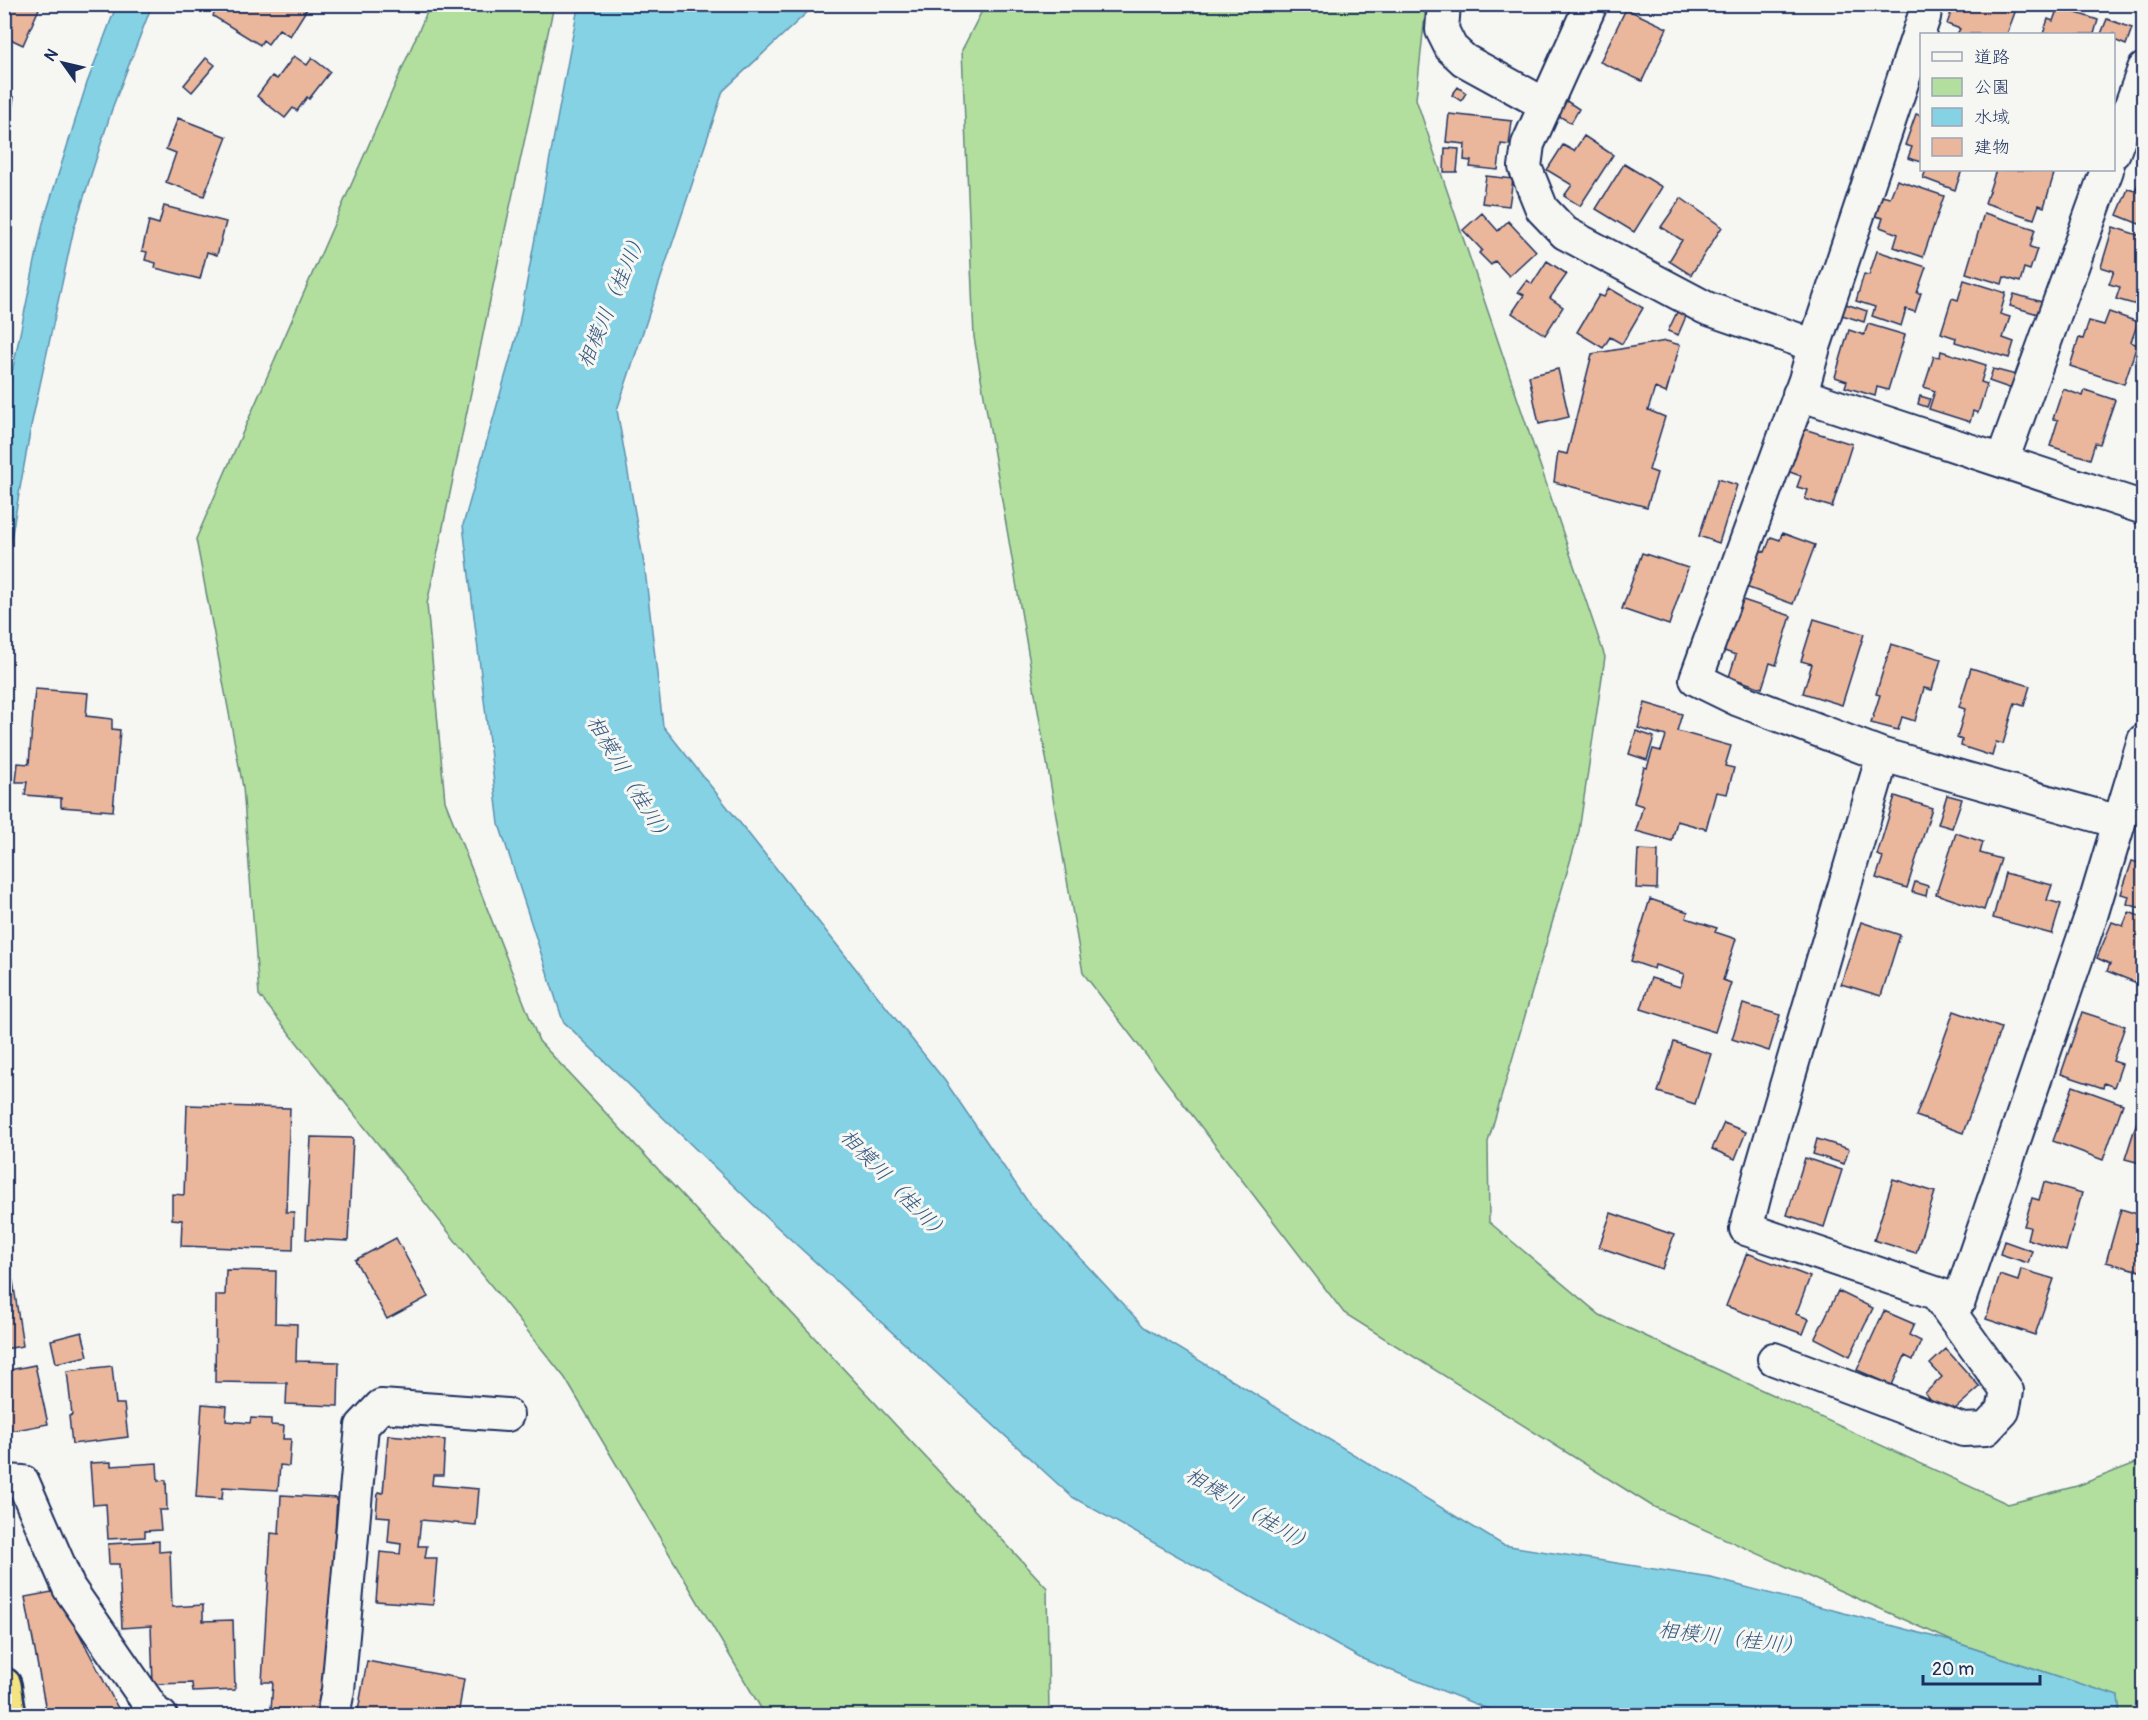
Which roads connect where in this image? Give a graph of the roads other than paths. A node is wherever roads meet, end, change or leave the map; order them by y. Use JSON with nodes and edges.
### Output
{"nodes":[{"id":1,"x":1444,"y":4,"type":"edge"},
{"id":2,"x":1591,"y":4,"type":"edge"},
{"id":3,"x":1926,"y":4,"type":"edge"},
{"id":4,"x":2144,"y":69,"type":"edge"},
{"id":5,"x":1546,"y":105,"type":"junction"},
{"id":6,"x":2115,"y":149,"type":"edge"},
{"id":7,"x":2107,"y":171,"type":"edge"},
{"id":8,"x":1814,"y":347,"type":"junction"},
{"id":9,"x":1799,"y":394,"type":"junction"},
{"id":10,"x":2002,"y":461,"type":"junction"},
{"id":11,"x":2144,"y":508,"type":"edge"},
{"id":12,"x":2144,"y":740,"type":"edge"},
{"id":13,"x":1883,"y":755,"type":"junction"},
{"id":14,"x":2120,"y":822,"type":"junction"},
{"id":15,"x":1936,"y":1293,"type":"junction"},
{"id":16,"x":1773,"y":1359,"type":"dead end"},
{"id":17,"x":507,"y":1415,"type":"dead end"},
{"id":18,"x":4,"y":1481,"type":"edge"},
{"id":19,"x":4,"y":1685,"type":"edge"},
{"id":20,"x":9,"y":1716,"type":"edge"},
{"id":21,"x":160,"y":1716,"type":"edge"},
{"id":22,"x":333,"y":1716,"type":"edge"}],
"edges":[{"from":1,"to":5,"type":"street"},
{"from":2,"to":5,"type":"street"},
{"from":3,"to":8,"type":"street"},
{"from":4,"to":6,"type":"street"},
{"from":5,"to":8,"type":"street"},
{"from":7,"to":10,"type":"street"},
{"from":8,"to":9,"type":"street"},
{"from":9,"to":10,"type":"street"},
{"from":9,"to":13,"type":"street"},
{"from":10,"to":11,"type":"street"},
{"from":12,"to":14,"type":"street"},
{"from":13,"to":14,"type":"street"},
{"from":13,"to":15,"type":"street"},
{"from":14,"to":15,"type":"street"},
{"from":15,"to":16,"type":"street"},
{"from":17,"to":22,"type":"street"},
{"from":18,"to":21,"type":"street"},
{"from":19,"to":20,"type":"highway"}]}
